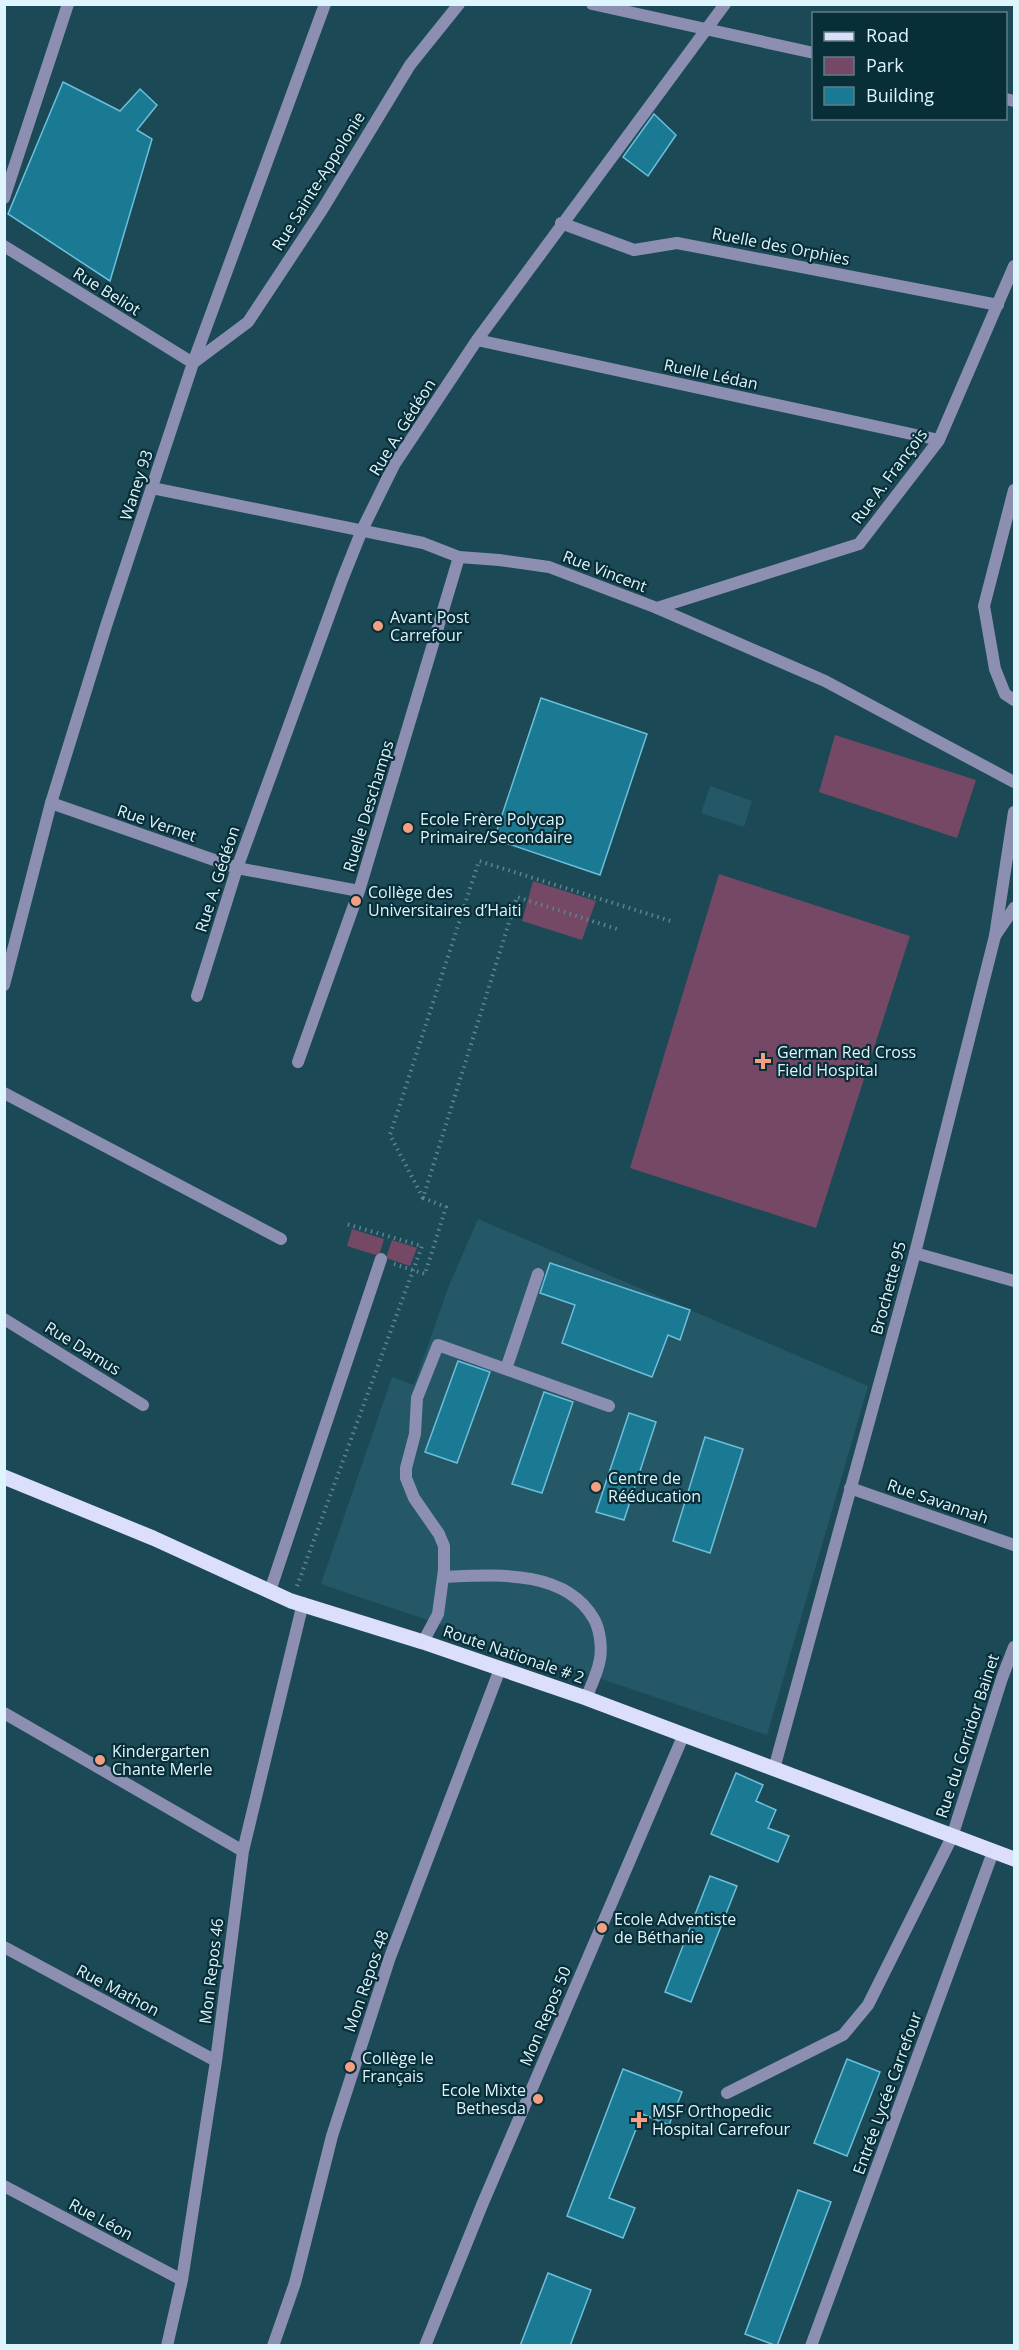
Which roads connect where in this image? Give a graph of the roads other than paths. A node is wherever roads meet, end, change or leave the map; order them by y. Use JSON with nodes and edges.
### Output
{"nodes":[{"id":1,"x":68,"y":4,"type":"edge"},
{"id":2,"x":325,"y":4,"type":"edge"},
{"id":3,"x":459,"y":4,"type":"edge"},
{"id":4,"x":592,"y":4,"type":"edge"},
{"id":5,"x":725,"y":4,"type":"edge"},
{"id":6,"x":708,"y":30,"type":"junction"},
{"id":7,"x":812,"y":53,"type":"edge"},
{"id":8,"x":4,"y":198,"type":"edge"},
{"id":9,"x":561,"y":223,"type":"junction"},
{"id":10,"x":4,"y":246,"type":"edge"},
{"id":11,"x":1014,"y":266,"type":"edge"},
{"id":12,"x":998,"y":305,"type":"junction"},
{"id":13,"x":477,"y":340,"type":"junction"},
{"id":14,"x":193,"y":363,"type":"junction"},
{"id":15,"x":939,"y":440,"type":"junction"},
{"id":16,"x":152,"y":488,"type":"junction"},
{"id":17,"x":1014,"y":490,"type":"edge"},
{"id":18,"x":362,"y":530,"type":"junction"},
{"id":19,"x":459,"y":557,"type":"junction"},
{"id":20,"x":657,"y":608,"type":"junction"},
{"id":21,"x":1014,"y":700,"type":"edge"},
{"id":22,"x":1014,"y":783,"type":"edge"},
{"id":23,"x":51,"y":803,"type":"junction"},
{"id":24,"x":1014,"y":812,"type":"edge"},
{"id":25,"x":237,"y":868,"type":"junction"},
{"id":26,"x":360,"y":891,"type":"junction"},
{"id":27,"x":1014,"y":908,"type":"edge"},
{"id":28,"x":995,"y":936,"type":"junction"},
{"id":29,"x":4,"y":985,"type":"edge"},
{"id":30,"x":197,"y":996,"type":"dead end"},
{"id":31,"x":298,"y":1062,"type":"dead end"},
{"id":32,"x":4,"y":1093,"type":"edge"},
{"id":33,"x":281,"y":1239,"type":"dead end"},
{"id":34,"x":915,"y":1253,"type":"junction"},
{"id":35,"x":381,"y":1260,"type":"dead end"},
{"id":36,"x":538,"y":1274,"type":"dead end"},
{"id":37,"x":1014,"y":1281,"type":"edge"},
{"id":38,"x":4,"y":1319,"type":"edge"},
{"id":39,"x":506,"y":1369,"type":"junction"},
{"id":40,"x":143,"y":1405,"type":"dead end"},
{"id":41,"x":609,"y":1406,"type":"dead end"},
{"id":42,"x":4,"y":1477,"type":"edge"},
{"id":43,"x":850,"y":1488,"type":"junction"},
{"id":44,"x":1014,"y":1545,"type":"edge"},
{"id":45,"x":443,"y":1578,"type":"junction"},
{"id":46,"x":270,"y":1591,"type":"junction"},
{"id":47,"x":297,"y":1602,"type":"junction"},
{"id":48,"x":423,"y":1642,"type":"junction"},
{"id":49,"x":1014,"y":1647,"type":"edge"},
{"id":50,"x":500,"y":1669,"type":"junction"},
{"id":51,"x":586,"y":1698,"type":"junction"},
{"id":52,"x":4,"y":1713,"type":"edge"},
{"id":53,"x":684,"y":1734,"type":"junction"},
{"id":54,"x":774,"y":1769,"type":"junction"},
{"id":55,"x":952,"y":1837,"type":"junction"},
{"id":56,"x":243,"y":1851,"type":"junction"},
{"id":57,"x":993,"y":1852,"type":"junction"},
{"id":58,"x":1014,"y":1859,"type":"edge"},
{"id":59,"x":4,"y":1947,"type":"edge"},
{"id":60,"x":216,"y":2061,"type":"junction"},
{"id":61,"x":727,"y":2093,"type":"dead end"},
{"id":62,"x":4,"y":2186,"type":"edge"},
{"id":63,"x":182,"y":2280,"type":"junction"},
{"id":64,"x":167,"y":2346,"type":"edge"},
{"id":65,"x":273,"y":2346,"type":"edge"},
{"id":66,"x":425,"y":2346,"type":"edge"},
{"id":67,"x":811,"y":2346,"type":"edge"}],
"edges":[{"from":1,"to":8,"type":"street"},
{"from":2,"to":14,"type":"street","name":"Waney 93"},
{"from":3,"to":14,"type":"street","name":"Rue Sainte-Appolonie"},
{"from":4,"to":6,"type":"street"},
{"from":5,"to":6,"type":"street","name":"Rue A. Gédéon"},
{"from":6,"to":7,"type":"street"},
{"from":6,"to":9,"type":"street","name":"Rue A. Gédéon"},
{"from":9,"to":12,"type":"street","name":"Ruelle des Orphies"},
{"from":9,"to":13,"type":"street","name":"Rue A. Gédéon"},
{"from":10,"to":14,"type":"street","name":"Rue Beliot"},
{"from":11,"to":12,"type":"street","name":"Rue A. François"},
{"from":12,"to":15,"type":"street","name":"Rue A. François"},
{"from":13,"to":15,"type":"street","name":"Ruelle Lédan"},
{"from":13,"to":18,"type":"street","name":"Rue A. Gédéon"},
{"from":14,"to":16,"type":"street","name":"Waney 93"},
{"from":15,"to":20,"type":"street","name":"Rue A. François"},
{"from":16,"to":18,"type":"street","name":"Rue Vincent"},
{"from":16,"to":23,"type":"street","name":"Waney 93"},
{"from":17,"to":21,"type":"street"},
{"from":18,"to":19,"type":"street","name":"Rue Vincent"},
{"from":18,"to":25,"type":"street","name":"Rue A. Gédéon"},
{"from":19,"to":20,"type":"street","name":"Rue Vincent"},
{"from":19,"to":26,"type":"street","name":"Ruelle Deschamps"},
{"from":20,"to":22,"type":"street","name":"Rue Vincent"},
{"from":23,"to":25,"type":"street","name":"Rue Vernet"},
{"from":23,"to":29,"type":"street","name":"Waney 93"},
{"from":24,"to":28,"type":"street","name":"Brochette 95"},
{"from":25,"to":26,"type":"street","name":"Rue Vernet"},
{"from":25,"to":30,"type":"street","name":"Rue A. Gédéon"},
{"from":26,"to":31,"type":"street","name":"Ruelle Deschamps"},
{"from":27,"to":28,"type":"street"},
{"from":28,"to":34,"type":"street","name":"Brochette 95"},
{"from":32,"to":33,"type":"street"},
{"from":34,"to":37,"type":"street"},
{"from":34,"to":43,"type":"street","name":"Brochette 95"},
{"from":35,"to":46,"type":"street"},
{"from":36,"to":39,"type":"street"},
{"from":38,"to":40,"type":"street","name":"Rue Damus"},
{"from":39,"to":41,"type":"street"},
{"from":39,"to":45,"type":"street"},
{"from":42,"to":46,"type":"main road","name":"Route Nationale # 2"},
{"from":43,"to":44,"type":"street","name":"Rue Savannah"},
{"from":43,"to":54,"type":"street","name":"Brochette 95"},
{"from":45,"to":48,"type":"street"},
{"from":45,"to":51,"type":"street"},
{"from":46,"to":47,"type":"main road","name":"Route Nationale # 2"},
{"from":47,"to":48,"type":"main road","name":"Route Nationale # 2"},
{"from":47,"to":56,"type":"street","name":"Mon Repos 46"},
{"from":48,"to":50,"type":"main road","name":"Route Nationale # 2"},
{"from":49,"to":55,"type":"street","name":"Rue du Corridor Bainet"},
{"from":50,"to":51,"type":"main road","name":"Route Nationale # 2"},
{"from":50,"to":65,"type":"street","name":"Mon Repos 48"},
{"from":51,"to":53,"type":"main road","name":"Route Nationale # 2"},
{"from":52,"to":56,"type":"street"},
{"from":53,"to":54,"type":"main road","name":"Route Nationale # 2"},
{"from":53,"to":66,"type":"street","name":"Mon Repos 50"},
{"from":54,"to":55,"type":"main road","name":"Route Nationale # 2"},
{"from":55,"to":57,"type":"main road","name":"Route Nationale # 2"},
{"from":55,"to":61,"type":"street","name":"Rue du Corridor Bainet"},
{"from":56,"to":60,"type":"street","name":"Mon Repos 46"},
{"from":57,"to":58,"type":"main road","name":"Route Nationale # 2"},
{"from":57,"to":67,"type":"street","name":"Entrée Lycée Carrefour"},
{"from":59,"to":60,"type":"street","name":"Rue Mathon"},
{"from":60,"to":63,"type":"street","name":"Mon Repos 46"},
{"from":62,"to":63,"type":"street","name":"Rue Léon"},
{"from":63,"to":64,"type":"street","name":"Mon Repos 46"}]}
